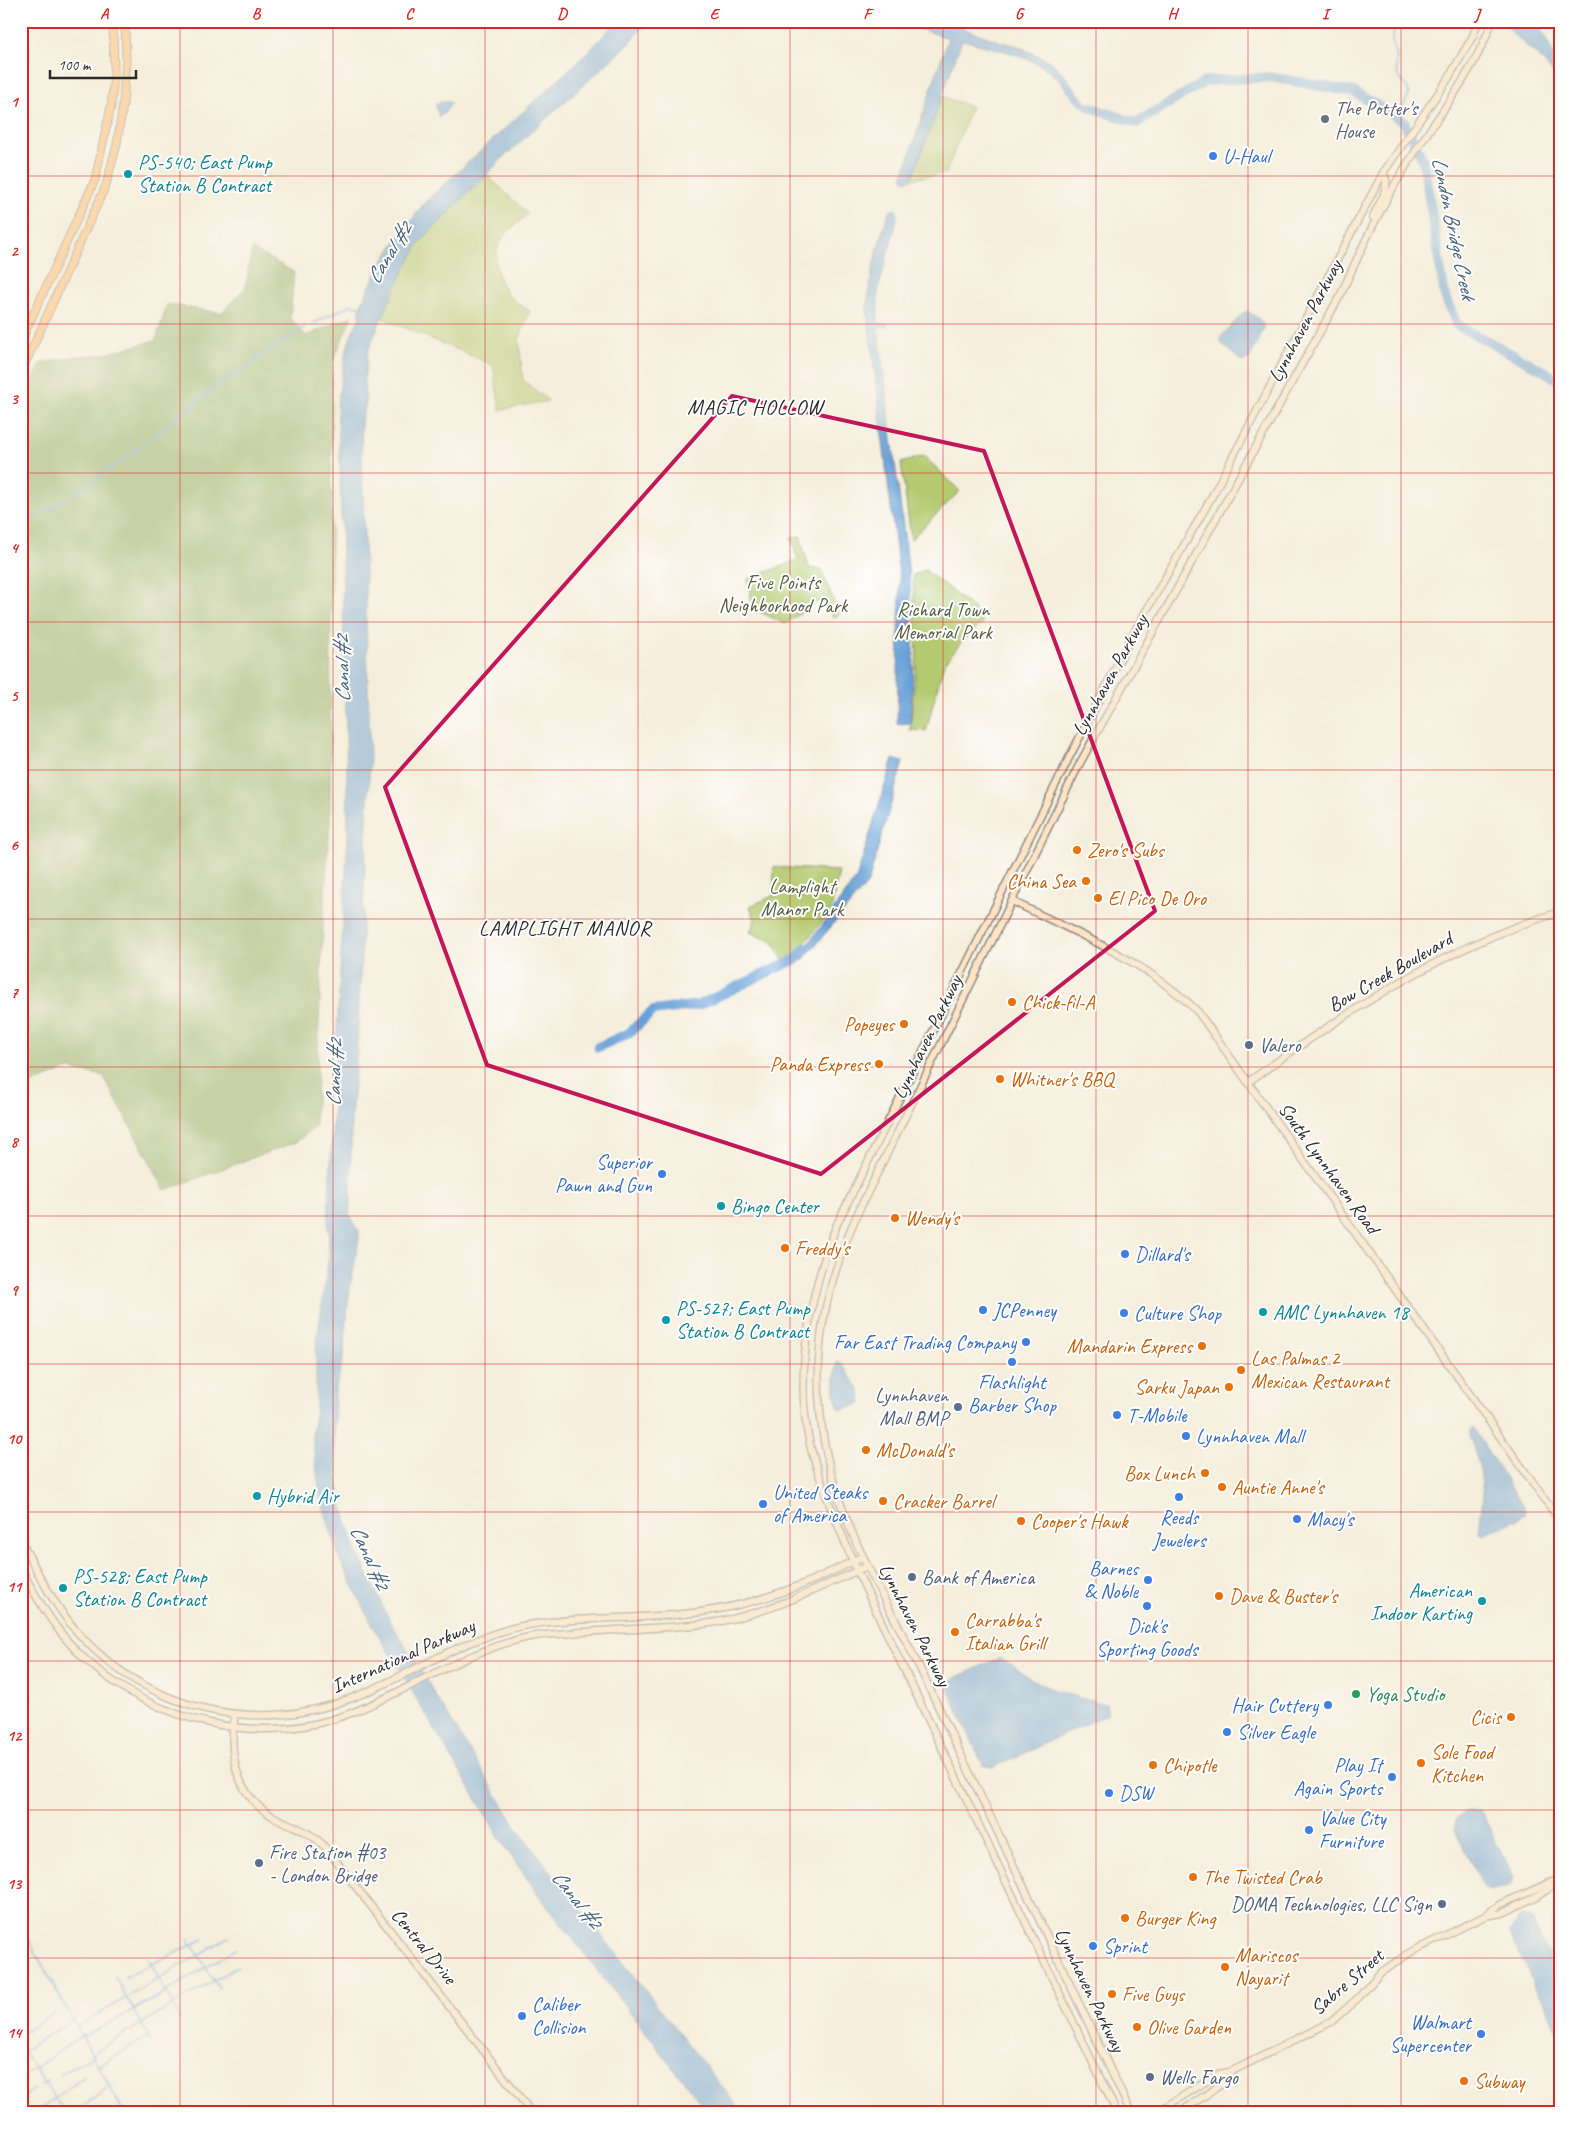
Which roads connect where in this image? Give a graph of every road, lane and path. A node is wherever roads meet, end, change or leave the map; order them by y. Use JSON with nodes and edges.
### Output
{"nodes":[{"id":1,"x":113,"y":21,"type":"edge"},
{"id":2,"x":125,"y":21,"type":"edge"},
{"id":3,"x":1478,"y":21,"type":"edge"},
{"id":4,"x":1492,"y":21,"type":"edge"},
{"id":5,"x":1383,"y":173,"type":"junction"},
{"id":6,"x":1371,"y":228,"type":"junction"},
{"id":7,"x":21,"y":341,"type":"edge"},
{"id":8,"x":21,"y":373,"type":"edge"},
{"id":9,"x":1012,"y":901,"type":"junction"},
{"id":10,"x":1560,"y":912,"type":"edge"},
{"id":11,"x":1248,"y":1082,"type":"junction"},
{"id":12,"x":1560,"y":1521,"type":"edge"},
{"id":13,"x":21,"y":1541,"type":"edge"},
{"id":14,"x":863,"y":1556,"type":"junction"},
{"id":15,"x":853,"y":1562,"type":"junction"},
{"id":16,"x":867,"y":1566,"type":"junction"},
{"id":17,"x":21,"y":1568,"type":"edge"},
{"id":18,"x":857,"y":1570,"type":"junction"},
{"id":19,"x":235,"y":1714,"type":"junction"},
{"id":20,"x":233,"y":1728,"type":"junction"},
{"id":21,"x":1560,"y":1880,"type":"edge"},
{"id":22,"x":1230,"y":2072,"type":"junction"},
{"id":23,"x":532,"y":2113,"type":"edge"},
{"id":24,"x":1117,"y":2113,"type":"edge"},
{"id":25,"x":1131,"y":2113,"type":"edge"},
{"id":26,"x":1156,"y":2113,"type":"edge"},
{"id":27,"x":1179,"y":2113,"type":"edge"}],
"edges":[{"from":1,"to":7,"type":"main road"},
{"from":2,"to":8,"type":"main road"},
{"from":3,"to":5,"type":"main road","name":"Lynnhaven Parkway"},
{"from":4,"to":6,"type":"main road","name":"Lynnhaven Parkway"},
{"from":5,"to":6,"type":"main road"},
{"from":5,"to":15,"type":"main road","name":"Lynnhaven Parkway"},
{"from":6,"to":9,"type":"main road","name":"Lynnhaven Parkway"},
{"from":9,"to":11,"type":"main road","name":"South Lynnhaven Road"},
{"from":9,"to":14,"type":"main road","name":"Lynnhaven Parkway"},
{"from":10,"to":11,"type":"main road","name":"Bow Creek Boulevard"},
{"from":11,"to":12,"type":"main road","name":"South Lynnhaven Road"},
{"from":13,"to":19,"type":"main road","name":"International Parkway"},
{"from":14,"to":15,"type":"main road","name":"International Parkway"},
{"from":14,"to":16,"type":"main road","name":"Lynnhaven Parkway"},
{"from":15,"to":18,"type":"main road","name":"Lynnhaven Parkway"},
{"from":15,"to":19,"type":"main road","name":"International Parkway"},
{"from":16,"to":18,"type":"main road","name":"International Parkway"},
{"from":16,"to":25,"type":"main road","name":"Lynnhaven Parkway"},
{"from":17,"to":20,"type":"main road","name":"International Parkway"},
{"from":18,"to":20,"type":"main road","name":"International Parkway"},
{"from":18,"to":24,"type":"main road","name":"Lynnhaven Parkway"},
{"from":19,"to":20,"type":"main road","name":"Central Drive"},
{"from":20,"to":23,"type":"main road","name":"Central Drive"},
{"from":21,"to":22,"type":"main road","name":"Sabre Street"},
{"from":22,"to":26,"type":"main road","name":"Sabre Street"},
{"from":22,"to":27,"type":"main road","name":"Sabre Street"}]}
